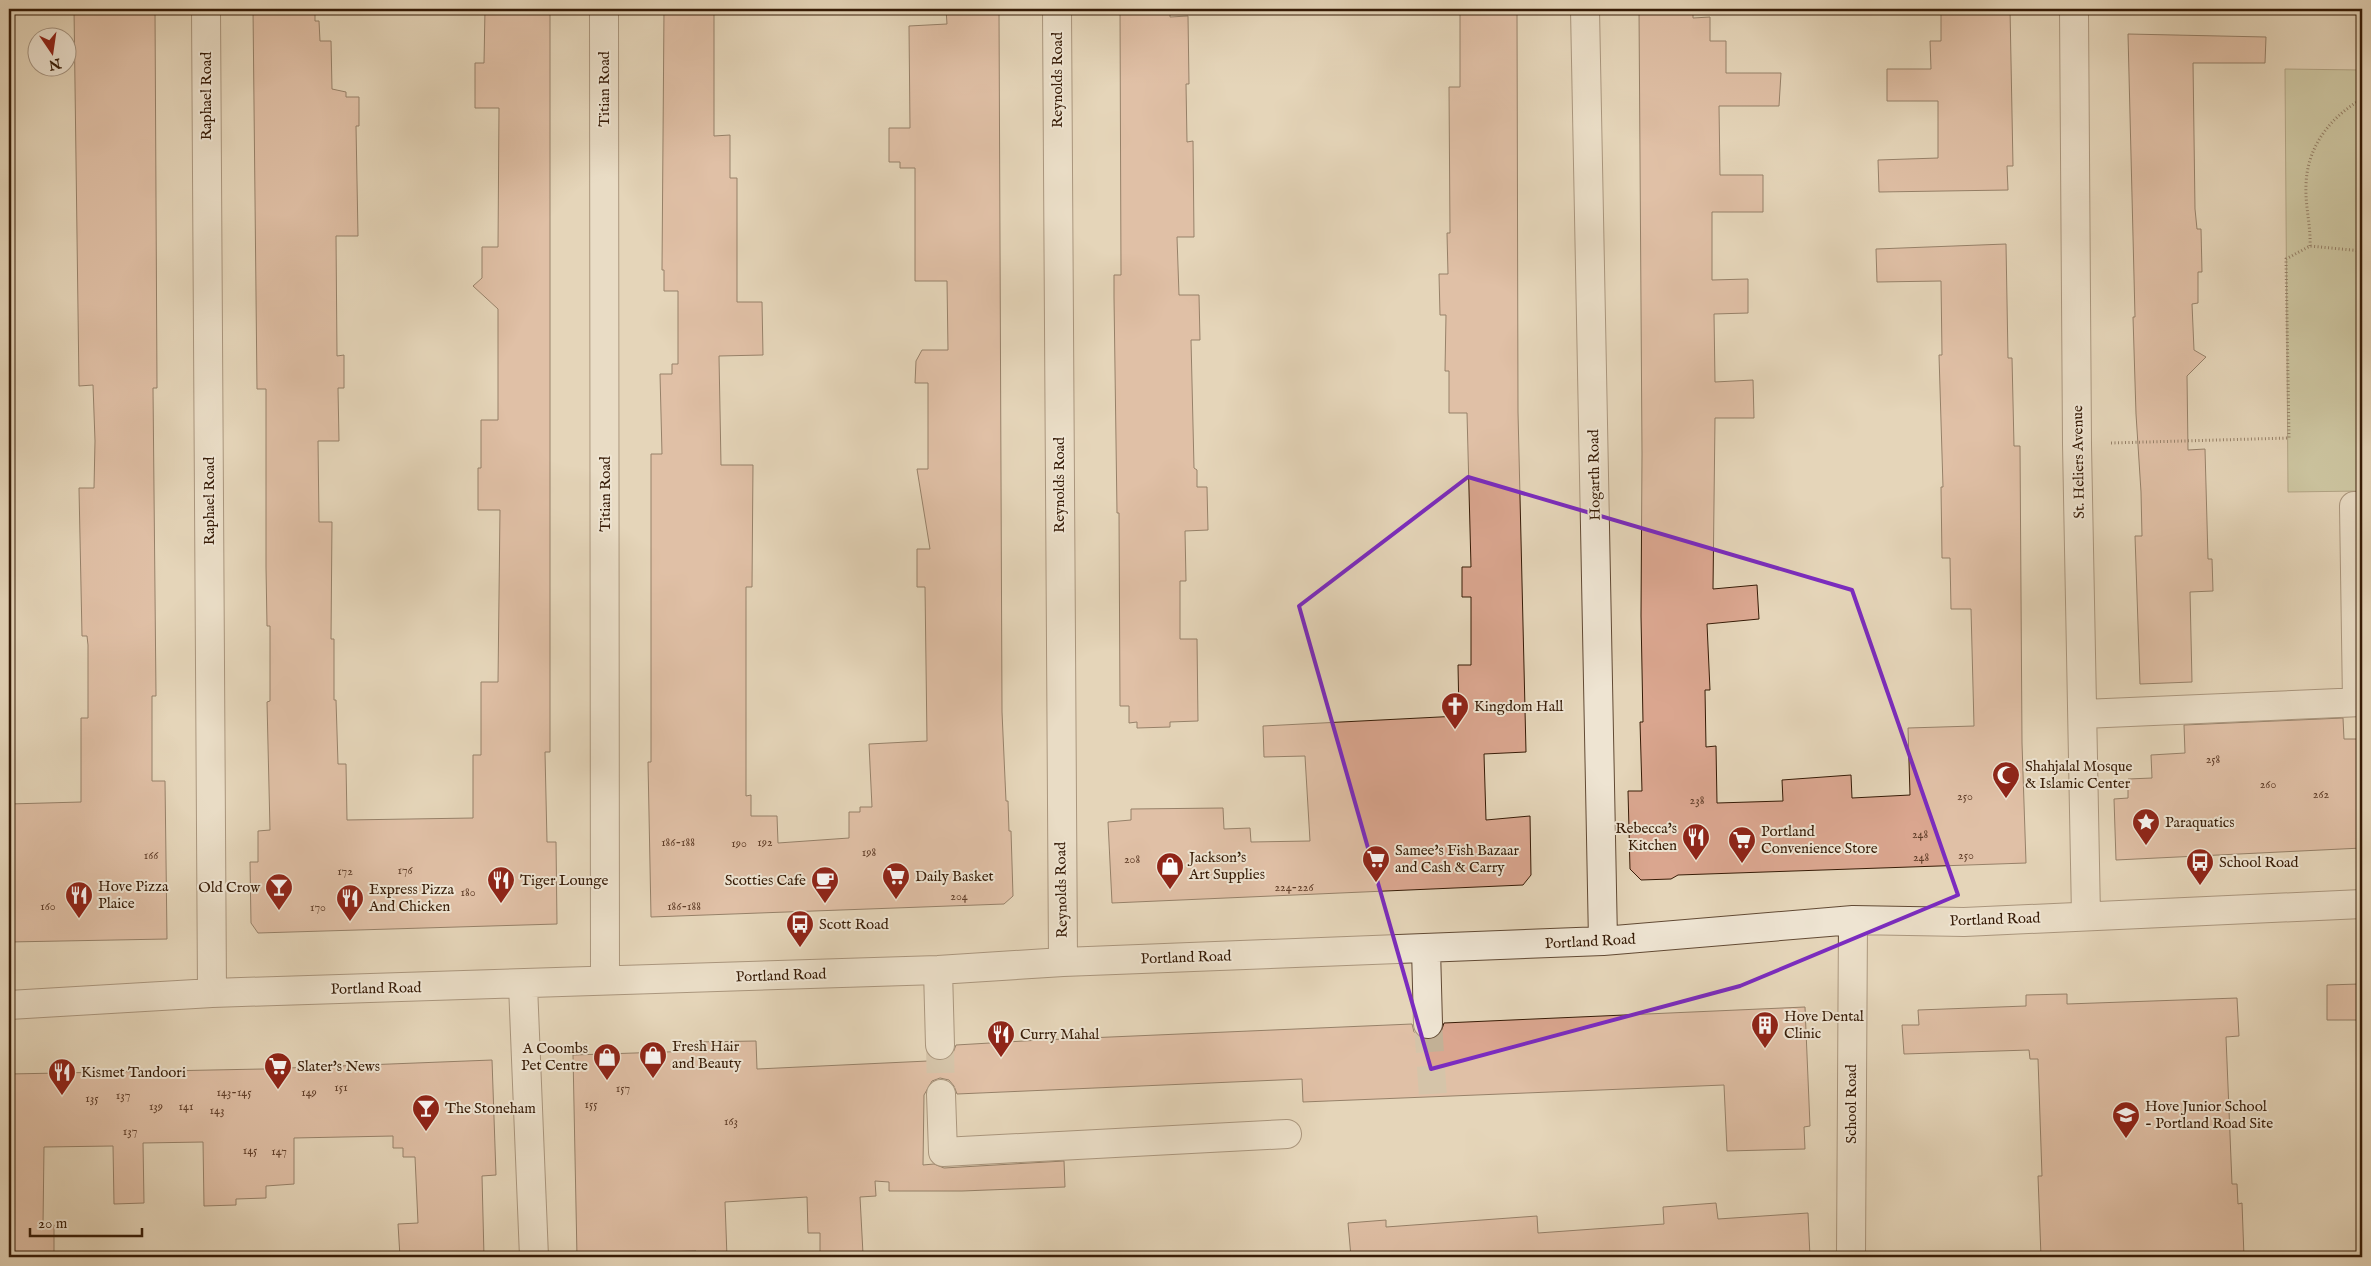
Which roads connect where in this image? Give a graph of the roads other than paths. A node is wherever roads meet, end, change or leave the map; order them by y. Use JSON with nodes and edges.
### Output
{"nodes":[{"id":1,"x":206,"y":9,"type":"edge"},
{"id":2,"x":604,"y":9,"type":"edge"},
{"id":3,"x":1057,"y":9,"type":"edge"},
{"id":4,"x":1585,"y":9,"type":"edge"},
{"id":5,"x":2074,"y":9,"type":"edge"},
{"id":6,"x":2362,"y":506,"type":"edge"},
{"id":7,"x":2360,"y":702,"type":"edge"},
{"id":8,"x":2083,"y":714,"type":"junction"},
{"id":9,"x":2362,"y":904,"type":"edge"},
{"id":10,"x":2086,"y":916,"type":"junction"},
{"id":11,"x":1853,"y":920,"type":"junction"},
{"id":12,"x":1603,"y":941,"type":"junction"},
{"id":13,"x":1426,"y":949,"type":"junction"},
{"id":14,"x":1063,"y":962,"type":"junction"},
{"id":15,"x":938,"y":970,"type":"junction"},
{"id":16,"x":605,"y":980,"type":"junction"},
{"id":17,"x":523,"y":985,"type":"junction"},
{"id":18,"x":212,"y":992,"type":"junction"},
{"id":19,"x":9,"y":1005,"type":"edge"},
{"id":20,"x":1428,"y":1024,"type":"tunnel mouth"},
{"id":21,"x":940,"y":1045,"type":"tunnel mouth"},
{"id":22,"x":941,"y":1094,"type":"tunnel mouth"},
{"id":23,"x":1286,"y":1134,"type":"dead end"},
{"id":24,"x":534,"y":1257,"type":"edge"},
{"id":25,"x":1850,"y":1257,"type":"edge"}],
"edges":[{"from":1,"to":18,"type":"street","name":"Raphael Road"},
{"from":2,"to":16,"type":"street","name":"Titian Road"},
{"from":3,"to":14,"type":"street","name":"Reynolds Road"},
{"from":4,"to":12,"type":"street","name":"Hogarth Road"},
{"from":5,"to":8,"type":"street","name":"St. Heliers Avenue"},
{"from":6,"to":7,"type":"street"},
{"from":7,"to":8,"type":"street"},
{"from":8,"to":10,"type":"street","name":"St. Heliers Avenue"},
{"from":9,"to":10,"type":"street","name":"Portland Road"},
{"from":10,"to":11,"type":"street","name":"Portland Road"},
{"from":11,"to":12,"type":"street","name":"Portland Road"},
{"from":11,"to":25,"type":"street","name":"School Road"},
{"from":12,"to":13,"type":"street","name":"Portland Road"},
{"from":13,"to":14,"type":"street","name":"Portland Road"},
{"from":13,"to":20,"type":"street"},
{"from":14,"to":15,"type":"street","name":"Portland Road"},
{"from":15,"to":16,"type":"street","name":"Portland Road"},
{"from":15,"to":21,"type":"street"},
{"from":16,"to":17,"type":"street","name":"Portland Road"},
{"from":17,"to":18,"type":"street","name":"Portland Road"},
{"from":17,"to":24,"type":"street"},
{"from":18,"to":19,"type":"street","name":"Portland Road"},
{"from":22,"to":23,"type":"street"}]}
